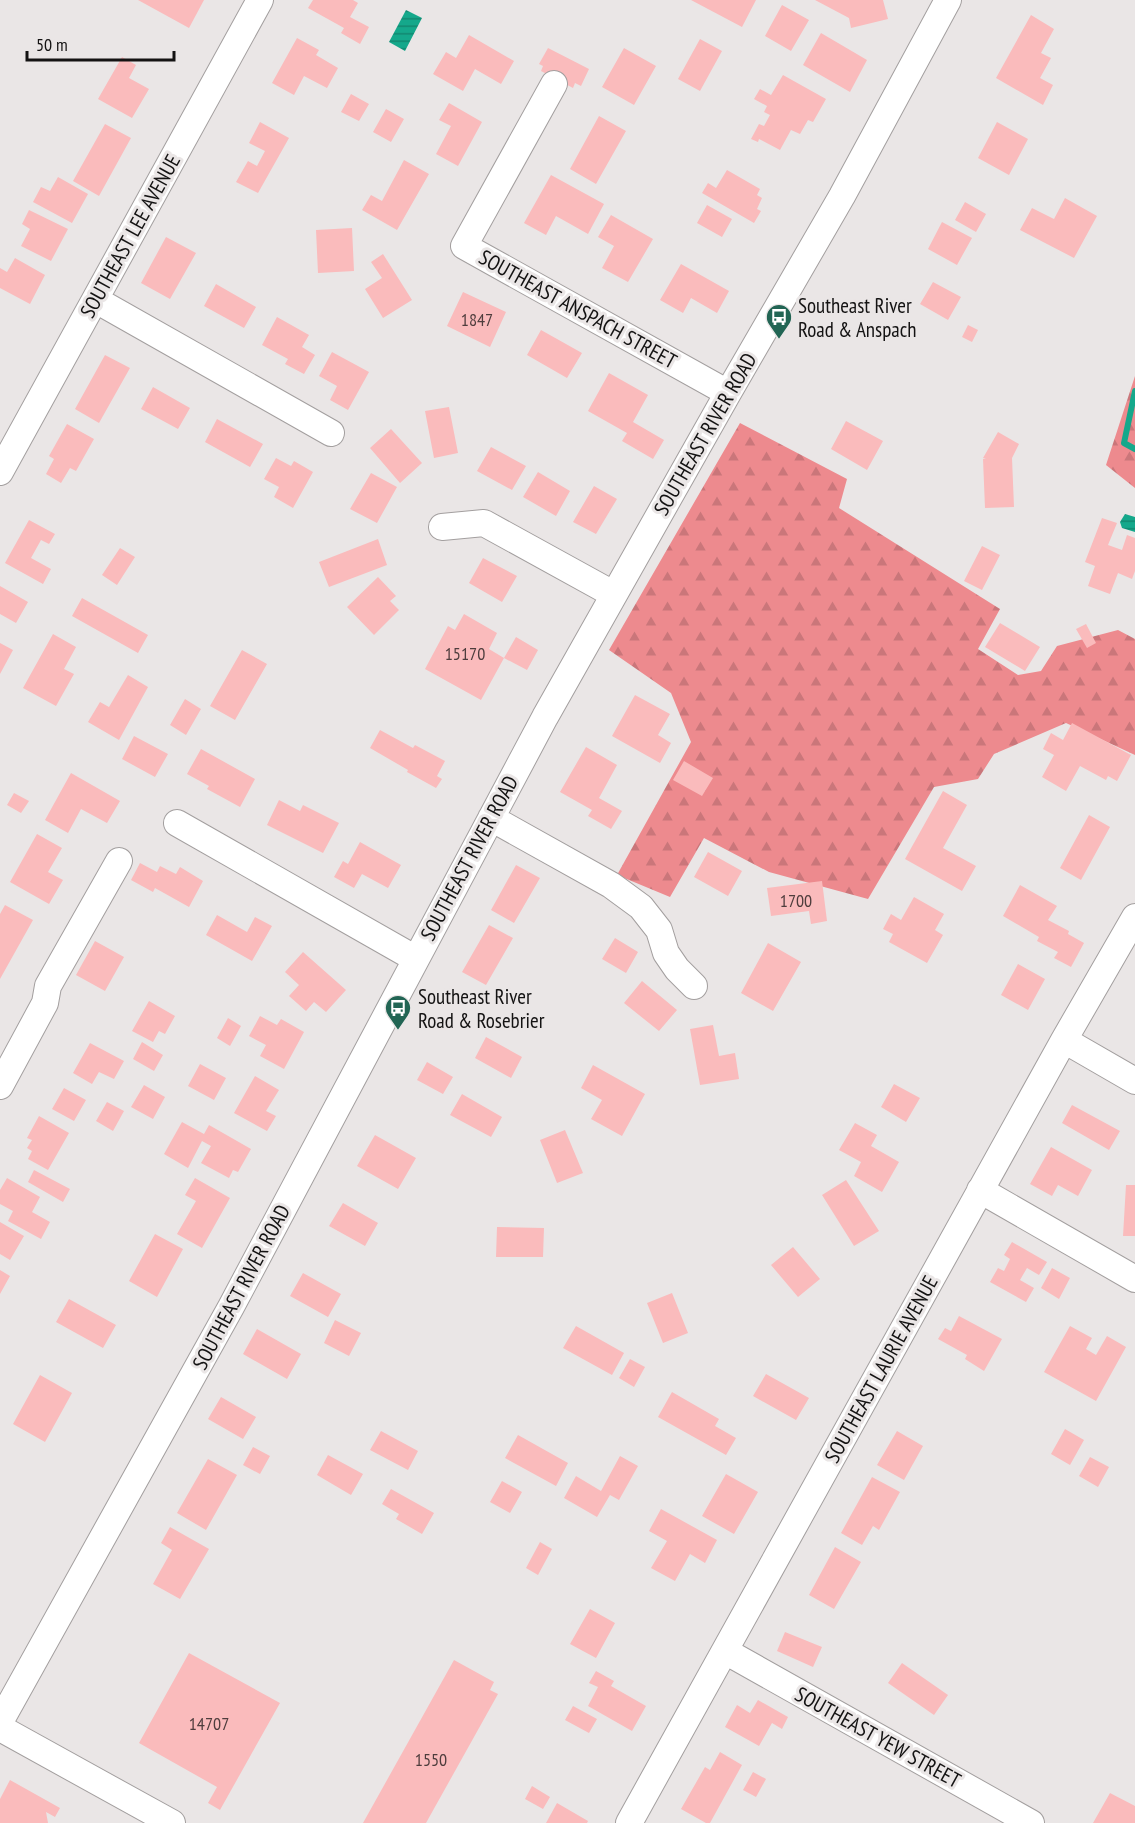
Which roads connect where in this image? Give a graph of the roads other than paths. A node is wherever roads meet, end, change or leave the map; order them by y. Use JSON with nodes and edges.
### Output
{"nodes":[{"id":1,"x":260,"y":0,"type":"edge"},
{"id":2,"x":948,"y":0,"type":"edge"},
{"id":3,"x":554,"y":84,"type":"dead end"},
{"id":4,"x":96,"y":300,"type":"junction"},
{"id":5,"x":728,"y":393,"type":"junction"},
{"id":6,"x":331,"y":433,"type":"dead end"},
{"id":7,"x":0,"y":472,"type":"edge"},
{"id":8,"x":442,"y":527,"type":"dead end"},
{"id":9,"x":613,"y":594,"type":"junction"},
{"id":10,"x":491,"y":818,"type":"junction"},
{"id":11,"x":177,"y":823,"type":"dead end"},
{"id":12,"x":119,"y":861,"type":"dead end"},
{"id":13,"x":1135,"y":917,"type":"edge"},
{"id":14,"x":416,"y":959,"type":"junction"},
{"id":15,"x":694,"y":986,"type":"dead end"},
{"id":16,"x":1064,"y":1040,"type":"junction"},
{"id":17,"x":1135,"y":1081,"type":"edge"},
{"id":18,"x":0,"y":1086,"type":"edge"},
{"id":19,"x":980,"y":1190,"type":"junction"},
{"id":20,"x":1135,"y":1279,"type":"edge"},
{"id":21,"x":724,"y":1651,"type":"junction"},
{"id":22,"x":0,"y":1722,"type":"edge"},
{"id":23,"x":0,"y":1728,"type":"edge"},
{"id":24,"x":172,"y":1823,"type":"edge"},
{"id":25,"x":629,"y":1823,"type":"edge"},
{"id":26,"x":1031,"y":1823,"type":"edge"}],
"edges":[{"from":1,"to":4,"type":"street","name":"SOUTHEAST LEE AVENUE"},
{"from":2,"to":5,"type":"street","name":"SOUTHEAST RIVER ROAD"},
{"from":3,"to":5,"type":"street","name":"SOUTHEAST ANSPACH STREET"},
{"from":4,"to":6,"type":"street"},
{"from":4,"to":7,"type":"street","name":"SOUTHEAST LEE AVENUE"},
{"from":5,"to":9,"type":"street","name":"SOUTHEAST RIVER ROAD"},
{"from":8,"to":9,"type":"street"},
{"from":9,"to":10,"type":"street","name":"SOUTHEAST RIVER ROAD"},
{"from":10,"to":14,"type":"street","name":"SOUTHEAST RIVER ROAD"},
{"from":10,"to":15,"type":"street"},
{"from":11,"to":14,"type":"street"},
{"from":12,"to":18,"type":"street"},
{"from":13,"to":16,"type":"street","name":"SOUTHEAST LAURIE AVENUE"},
{"from":14,"to":22,"type":"street","name":"SOUTHEAST RIVER ROAD"},
{"from":16,"to":17,"type":"street"},
{"from":16,"to":19,"type":"street","name":"SOUTHEAST LAURIE AVENUE"},
{"from":19,"to":20,"type":"street"},
{"from":19,"to":21,"type":"street","name":"SOUTHEAST LAURIE AVENUE"},
{"from":21,"to":25,"type":"street","name":"SOUTHEAST LAURIE AVENUE"},
{"from":21,"to":26,"type":"street","name":"SOUTHEAST YEW STREET"},
{"from":23,"to":24,"type":"street"}]}
